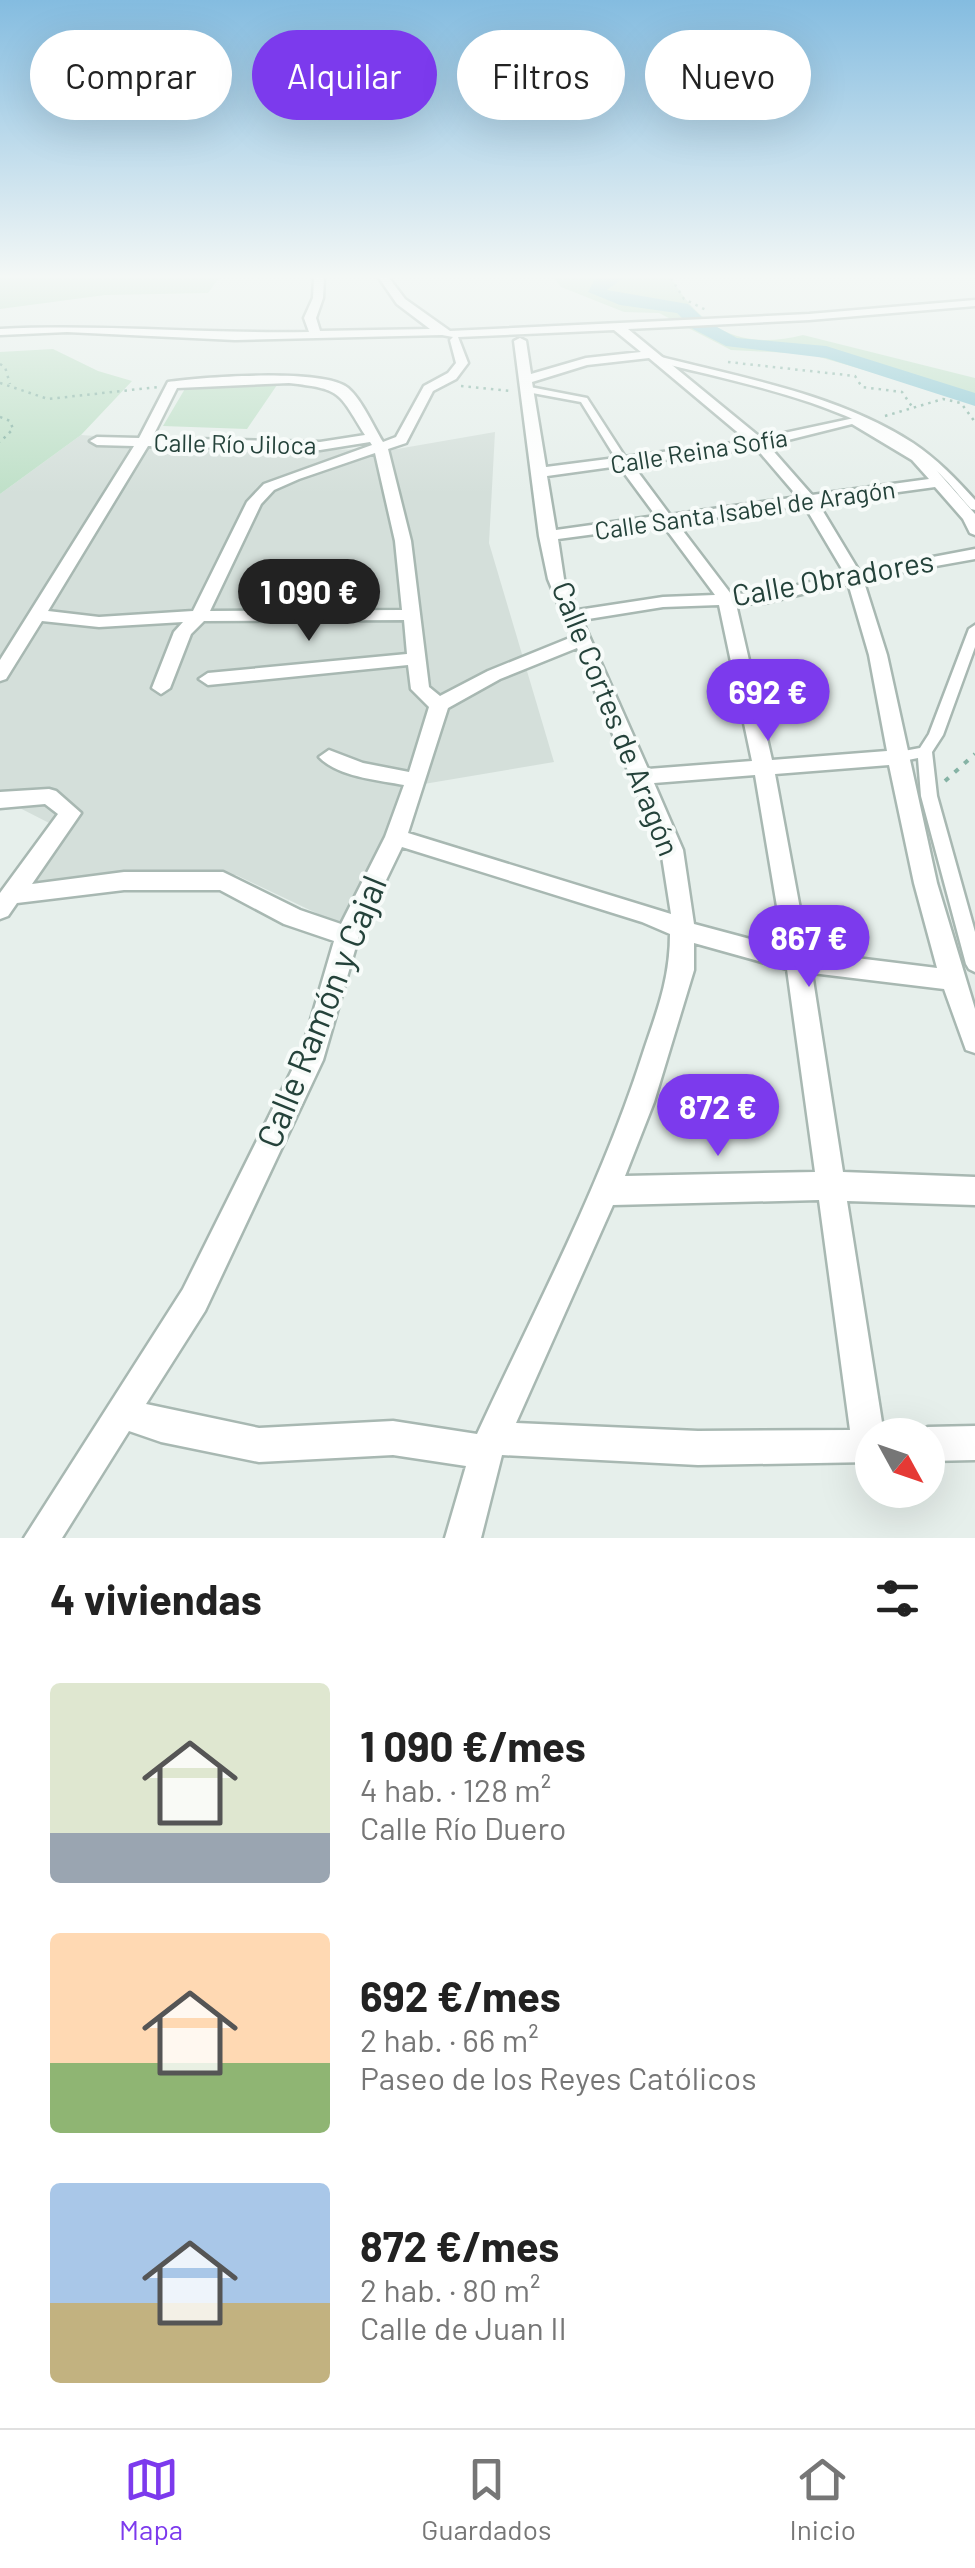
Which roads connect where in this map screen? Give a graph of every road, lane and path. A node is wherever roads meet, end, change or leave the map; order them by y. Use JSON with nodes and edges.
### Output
{"nodes":[{"id":1,"x":456,"y":350,"type":"edge"},
{"id":2,"x":522,"y":350,"type":"edge"},
{"id":3,"x":646,"y":350,"type":"edge"},
{"id":4,"x":654,"y":356,"type":"junction"},
{"id":5,"x":725,"y":362,"type":"dead end"},
{"id":6,"x":0,"y":364,"type":"edge"},
{"id":7,"x":441,"y":382,"type":"junction"},
{"id":8,"x":0,"y":383,"type":"edge"},
{"id":9,"x":10,"y":384,"type":"junction"},
{"id":10,"x":172,"y":385,"type":"junction"},
{"id":11,"x":528,"y":385,"type":"junction"},
{"id":12,"x":913,"y":408,"type":"junction"},
{"id":13,"x":0,"y":417,"type":"edge"},
{"id":14,"x":860,"y":420,"type":"junction"},
{"id":15,"x":975,"y":422,"type":"edge"},
{"id":16,"x":97,"y":441,"type":"dead end"},
{"id":17,"x":0,"y":442,"type":"edge"},
{"id":18,"x":140,"y":442,"type":"junction"},
{"id":19,"x":377,"y":444,"type":"junction"},
{"id":20,"x":755,"y":444,"type":"junction"},
{"id":21,"x":624,"y":463,"type":"junction"},
{"id":22,"x":542,"y":472,"type":"junction"},
{"id":23,"x":942,"y":482,"type":"junction"},
{"id":24,"x":810,"y":502,"type":"junction"},
{"id":25,"x":975,"y":506,"type":"edge"},
{"id":26,"x":668,"y":520,"type":"junction"},
{"id":27,"x":975,"y":530,"type":"edge"},
{"id":28,"x":547,"y":536,"type":"junction"},
{"id":29,"x":975,"y":554,"type":"edge"},
{"id":30,"x":854,"y":576,"type":"junction"},
{"id":31,"x":726,"y":599,"type":"junction"},
{"id":32,"x":409,"y":614,"type":"junction"},
{"id":33,"x":38,"y":615,"type":"junction"},
{"id":34,"x":199,"y":616,"type":"junction"},
{"id":35,"x":577,"y":627,"type":"junction"},
{"id":36,"x":975,"y":628,"type":"edge"},
{"id":37,"x":414,"y":658,"type":"junction"},
{"id":38,"x":0,"y":675,"type":"edge"},
{"id":39,"x":208,"y":679,"type":"dead end"},
{"id":40,"x":161,"y":688,"type":"dead end"},
{"id":41,"x":439,"y":705,"type":"junction"},
{"id":42,"x":925,"y":752,"type":"junction"},
{"id":43,"x":330,"y":757,"type":"dead end"},
{"id":44,"x":973,"y":757,"type":"edge"},
{"id":45,"x":898,"y":758,"type":"junction"},
{"id":46,"x":764,"y":770,"type":"junction"},
{"id":47,"x":644,"y":777,"type":"junction"},
{"id":48,"x":414,"y":780,"type":"junction"},
{"id":49,"x":930,"y":796,"type":"junction"},
{"id":50,"x":0,"y":800,"type":"edge"},
{"id":51,"x":396,"y":837,"type":"junction"},
{"id":52,"x":6,"y":903,"type":"edge"},
{"id":53,"x":682,"y":931,"type":"junction"},
{"id":54,"x":347,"y":936,"type":"junction"},
{"id":55,"x":798,"y":961,"type":"junction"},
{"id":56,"x":975,"y":964,"type":"edge"},
{"id":57,"x":950,"y":980,"type":"junction"},
{"id":58,"x":975,"y":1042,"type":"edge"},
{"id":59,"x":832,"y":1186,"type":"junction"},
{"id":60,"x":975,"y":1190,"type":"edge"},
{"id":61,"x":605,"y":1191,"type":"junction"},
{"id":62,"x":122,"y":1413,"type":"junction"},
{"id":63,"x":867,"y":1418,"type":"edge"},
{"id":64,"x":975,"y":1443,"type":"edge"},
{"id":65,"x":945,"y":1444,"type":"edge"},
{"id":66,"x":490,"y":1445,"type":"junction"},
{"id":67,"x":855,"y":1446,"type":"edge"},
{"id":68,"x":42,"y":1538,"type":"edge"},
{"id":69,"x":463,"y":1538,"type":"edge"}],
"edges":[{"from":1,"to":7,"type":"street"},
{"from":2,"to":11,"type":"street","name":"Calle Cortes de Aragón"},
{"from":3,"to":4,"type":"street"},
{"from":4,"to":11,"type":"street"},
{"from":4,"to":14,"type":"street"},
{"from":4,"to":20,"type":"street"},
{"from":5,"to":12,"type":"path"},
{"from":6,"to":9,"type":"path"},
{"from":7,"to":11,"type":"path"},
{"from":7,"to":19,"type":"street"},
{"from":8,"to":9,"type":"path"},
{"from":9,"to":10,"type":"path"},
{"from":10,"to":18,"type":"street"},
{"from":10,"to":19,"type":"street"},
{"from":11,"to":21,"type":"street"},
{"from":11,"to":22,"type":"street","name":"Calle Cortes de Aragón"},
{"from":12,"to":14,"type":"path"},
{"from":12,"to":15,"type":"path"},
{"from":13,"to":17,"type":"path"},
{"from":14,"to":20,"type":"street","name":"Calle Reina Sofía"},
{"from":14,"to":23,"type":"street"},
{"from":14,"to":25,"type":"street"},
{"from":16,"to":18,"type":"street","name":"Calle Río Jiloca"},
{"from":18,"to":19,"type":"street","name":"Calle Río Jiloca"},
{"from":18,"to":33,"type":"street"},
{"from":19,"to":32,"type":"street"},
{"from":19,"to":34,"type":"street"},
{"from":20,"to":21,"type":"street","name":"Calle Reina Sofía"},
{"from":20,"to":24,"type":"street"},
{"from":21,"to":22,"type":"street","name":"Calle Reina Sofía"},
{"from":21,"to":26,"type":"street"},
{"from":22,"to":28,"type":"street","name":"Calle Cortes de Aragón"},
{"from":23,"to":24,"type":"street","name":"Calle Santa Isabel de Aragón"},
{"from":23,"to":27,"type":"street"},
{"from":24,"to":26,"type":"street","name":"Calle Santa Isabel de Aragón"},
{"from":24,"to":30,"type":"street"},
{"from":26,"to":28,"type":"street","name":"Calle Santa Isabel de Aragón"},
{"from":26,"to":31,"type":"street"},
{"from":28,"to":35,"type":"street","name":"Calle Cortes de Aragón"},
{"from":29,"to":30,"type":"street","name":"Calle Obradores"},
{"from":30,"to":31,"type":"street","name":"Calle Obradores"},
{"from":30,"to":45,"type":"street"},
{"from":31,"to":35,"type":"street","name":"Calle Obradores"},
{"from":31,"to":46,"type":"street"},
{"from":32,"to":34,"type":"street"},
{"from":32,"to":37,"type":"street"},
{"from":33,"to":34,"type":"street"},
{"from":33,"to":38,"type":"street"},
{"from":34,"to":40,"type":"street"},
{"from":35,"to":41,"type":"street","name":"Calle Obradores"},
{"from":35,"to":47,"type":"street","name":"Calle Cortes de Aragón"},
{"from":36,"to":42,"type":"street"},
{"from":37,"to":39,"type":"street"},
{"from":37,"to":41,"type":"street"},
{"from":41,"to":48,"type":"street","name":"Calle Ramón y Cajal"},
{"from":42,"to":45,"type":"street"},
{"from":42,"to":49,"type":"street"},
{"from":43,"to":48,"type":"street"},
{"from":44,"to":49,"type":"path"},
{"from":45,"to":46,"type":"street"},
{"from":45,"to":57,"type":"street"},
{"from":46,"to":47,"type":"street"},
{"from":46,"to":55,"type":"street"},
{"from":47,"to":53,"type":"street","name":"Calle Cortes de Aragón"},
{"from":48,"to":51,"type":"street","name":"Calle Ramón y Cajal"},
{"from":49,"to":56,"type":"street"},
{"from":50,"to":52,"type":"street"},
{"from":51,"to":53,"type":"street"},
{"from":51,"to":54,"type":"street","name":"Calle Ramón y Cajal"},
{"from":52,"to":54,"type":"street"},
{"from":53,"to":55,"type":"street"},
{"from":53,"to":61,"type":"street","name":"Calle Cortes de Aragón"},
{"from":54,"to":62,"type":"street","name":"Calle Ramón y Cajal"},
{"from":55,"to":57,"type":"street"},
{"from":55,"to":59,"type":"street"},
{"from":57,"to":58,"type":"street"},
{"from":59,"to":60,"type":"street"},
{"from":59,"to":61,"type":"street"},
{"from":59,"to":63,"type":"street"},
{"from":61,"to":66,"type":"street","name":"Calle Cortes de Aragón"},
{"from":62,"to":66,"type":"street"},
{"from":62,"to":68,"type":"street","name":"Calle Ramón y Cajal"},
{"from":64,"to":65,"type":"street"},
{"from":66,"to":67,"type":"street"},
{"from":66,"to":69,"type":"street","name":"Calle Cortes de Aragón"}]}
